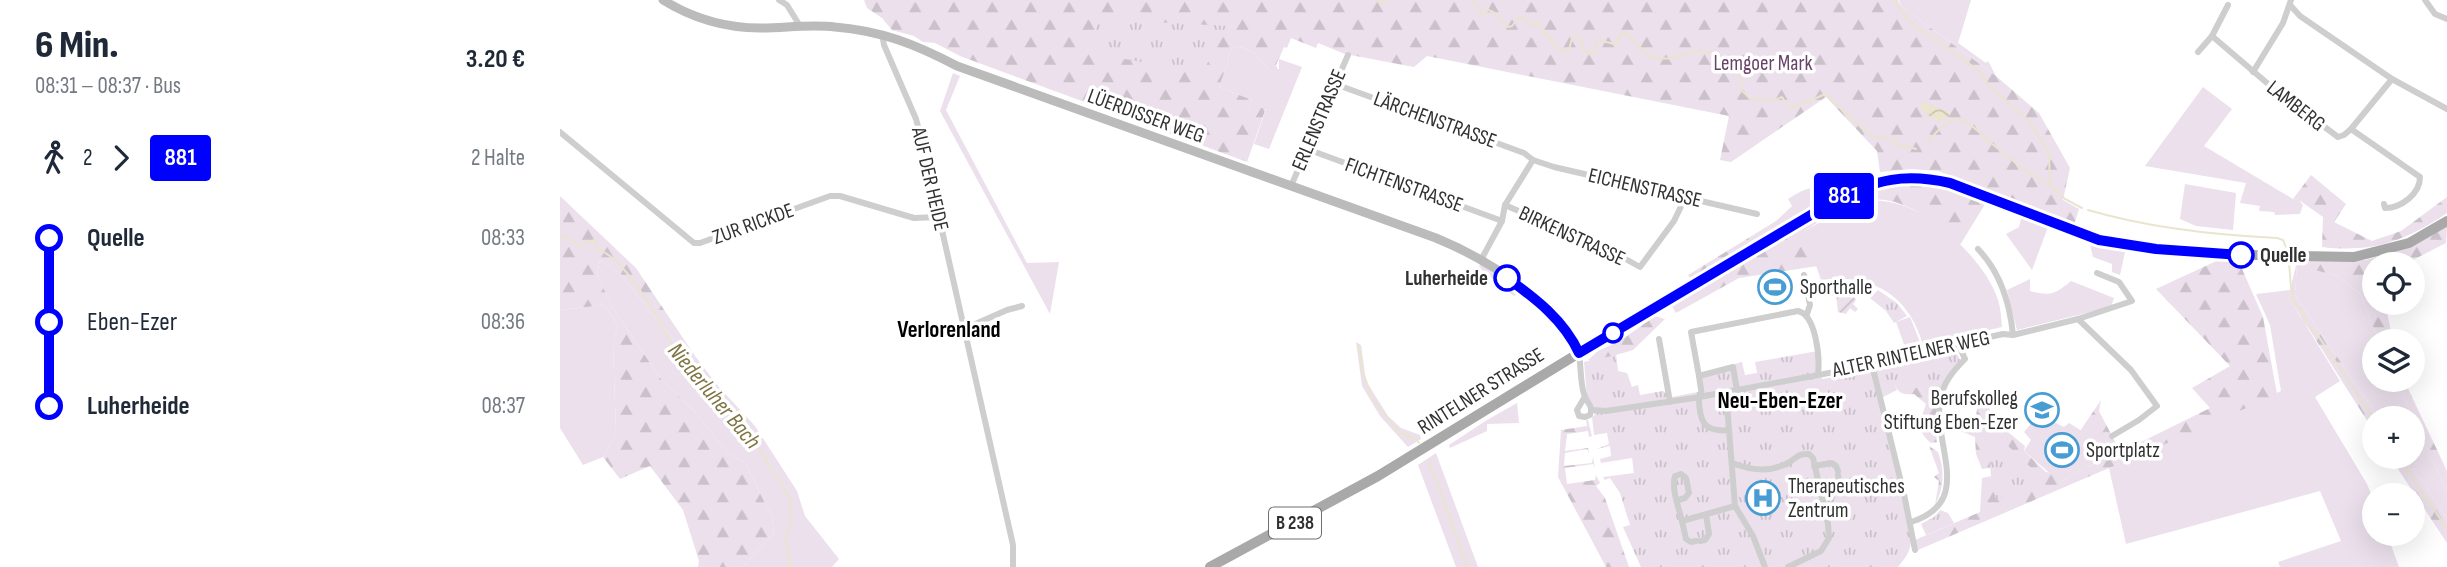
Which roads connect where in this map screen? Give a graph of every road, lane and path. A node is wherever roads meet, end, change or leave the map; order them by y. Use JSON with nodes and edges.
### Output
{"nodes":[{"id":1,"x":663,"y":0,"type":"edge"},
{"id":2,"x":779,"y":0,"type":"edge"},
{"id":3,"x":2425,"y":0,"type":"edge"},
{"id":4,"x":2291,"y":3,"type":"edge"},
{"id":5,"x":2228,"y":5,"type":"dead end"},
{"id":6,"x":2447,"y":19,"type":"edge"},
{"id":7,"x":800,"y":26,"type":"junction"},
{"id":8,"x":882,"y":34,"type":"junction"},
{"id":9,"x":2212,"y":36,"type":"junction"},
{"id":10,"x":2198,"y":52,"type":"dead end"},
{"id":11,"x":1348,"y":55,"type":"dead end"},
{"id":12,"x":2253,"y":72,"type":"junction"},
{"id":13,"x":2392,"y":79,"type":"junction"},
{"id":14,"x":1335,"y":84,"type":"junction"},
{"id":15,"x":2447,"y":109,"type":"edge"},
{"id":16,"x":2351,"y":129,"type":"junction"},
{"id":17,"x":560,"y":132,"type":"edge"},
{"id":18,"x":1307,"y":149,"type":"junction"},
{"id":19,"x":1533,"y":160,"type":"junction"},
{"id":20,"x":1291,"y":186,"type":"junction"},
{"id":21,"x":1685,"y":198,"type":"junction"},
{"id":22,"x":2384,"y":204,"type":"dead end"},
{"id":23,"x":1505,"y":205,"type":"junction"},
{"id":24,"x":1756,"y":214,"type":"dead end"},
{"id":25,"x":939,"y":217,"type":"junction"},
{"id":26,"x":1502,"y":221,"type":"junction"},
{"id":27,"x":2447,"y":221,"type":"edge"},
{"id":28,"x":1978,"y":249,"type":"dead end"},
{"id":29,"x":1480,"y":260,"type":"junction"},
{"id":30,"x":2097,"y":273,"type":"dead end"},
{"id":31,"x":1804,"y":275,"type":"dead end"},
{"id":32,"x":1022,"y":306,"type":"dead end"},
{"id":33,"x":1807,"y":314,"type":"junction"},
{"id":34,"x":2078,"y":319,"type":"junction"},
{"id":35,"x":964,"y":329,"type":"junction"},
{"id":36,"x":2013,"y":335,"type":"junction"},
{"id":37,"x":1659,"y":339,"type":"dead end"},
{"id":38,"x":1960,"y":348,"type":"junction"},
{"id":39,"x":1579,"y":353,"type":"junction"},
{"id":40,"x":1872,"y":365,"type":"junction"},
{"id":41,"x":1818,"y":374,"type":"junction"},
{"id":42,"x":1699,"y":376,"type":"junction"},
{"id":43,"x":1737,"y":390,"type":"junction"},
{"id":44,"x":1726,"y":392,"type":"junction"},
{"id":45,"x":1700,"y":397,"type":"junction"},
{"id":46,"x":1584,"y":398,"type":"junction"},
{"id":47,"x":1670,"y":402,"type":"junction"},
{"id":48,"x":1592,"y":410,"type":"junction"},
{"id":49,"x":1729,"y":430,"type":"junction"},
{"id":50,"x":2112,"y":436,"type":"dead end"},
{"id":51,"x":1732,"y":463,"type":"junction"},
{"id":52,"x":1814,"y":466,"type":"junction"},
{"id":53,"x":1819,"y":488,"type":"junction"},
{"id":54,"x":1678,"y":500,"type":"dead end"},
{"id":55,"x":1735,"y":506,"type":"junction"},
{"id":56,"x":1706,"y":515,"type":"junction"},
{"id":57,"x":1682,"y":521,"type":"junction"},
{"id":58,"x":1910,"y":522,"type":"junction"},
{"id":59,"x":1915,"y":550,"type":"dead end"},
{"id":60,"x":1013,"y":567,"type":"edge"},
{"id":61,"x":1210,"y":567,"type":"edge"},
{"id":62,"x":1765,"y":567,"type":"edge"},
{"id":63,"x":1788,"y":567,"type":"edge"}],
"edges":[{"from":1,"to":7,"type":"main road","name":"LÜERDISSER WEG"},
{"from":2,"to":7,"type":"street"},
{"from":3,"to":6,"type":"street"},
{"from":4,"to":12,"type":"street","name":"LAMBERG"},
{"from":4,"to":13,"type":"street"},
{"from":5,"to":9,"type":"street"},
{"from":7,"to":8,"type":"main road","name":"LÜERDISSER WEG"},
{"from":8,"to":20,"type":"main road","name":"LÜERDISSER WEG"},
{"from":8,"to":25,"type":"street","name":"AUF DER HEIDE"},
{"from":9,"to":10,"type":"street"},
{"from":9,"to":12,"type":"street","name":"LAMBERG"},
{"from":11,"to":14,"type":"street","name":"ERLENSTRASSE"},
{"from":12,"to":16,"type":"street","name":"LAMBERG"},
{"from":13,"to":15,"type":"street"},
{"from":13,"to":16,"type":"street"},
{"from":14,"to":18,"type":"street","name":"ERLENSTRASSE"},
{"from":14,"to":19,"type":"street","name":"LÄRCHENSTRASSE"},
{"from":16,"to":22,"type":"street","name":"LAMBERG"},
{"from":17,"to":25,"type":"street","name":"ZUR RICKDE"},
{"from":18,"to":20,"type":"street","name":"ERLENSTRASSE"},
{"from":18,"to":26,"type":"street","name":"FICHTENSTRASSE"},
{"from":19,"to":21,"type":"street","name":"EICHENSTRASSE"},
{"from":19,"to":23,"type":"street"},
{"from":20,"to":29,"type":"main road","name":"LÜERDISSER WEG"},
{"from":21,"to":23,"type":"street","name":"BIRKENSTRASSE"},
{"from":21,"to":24,"type":"street","name":"EICHENSTRASSE"},
{"from":23,"to":26,"type":"street"},
{"from":25,"to":35,"type":"street","name":"AUF DER HEIDE"},
{"from":26,"to":29,"type":"street"},
{"from":27,"to":39,"type":"main road","name":"RINTELNER STRASSE","number":"B 238"},
{"from":28,"to":36,"type":"street","name":"ALTER RINTELNER WEG"},
{"from":29,"to":39,"type":"main road","name":"LÜERDISSER WEG"},
{"from":30,"to":34,"type":"street"},
{"from":31,"to":33,"type":"street"},
{"from":32,"to":35,"type":"street"},
{"from":33,"to":41,"type":"street"},
{"from":33,"to":42,"type":"street"},
{"from":34,"to":36,"type":"street"},
{"from":34,"to":50,"type":"street"},
{"from":35,"to":60,"type":"street","name":"AUF DER HEIDE"},
{"from":36,"to":38,"type":"street","name":"ALTER RINTELNER WEG"},
{"from":37,"to":47,"type":"street"},
{"from":38,"to":40,"type":"street","name":"ALTER RINTELNER WEG"},
{"from":38,"to":58,"type":"street"},
{"from":39,"to":46,"type":"street"},
{"from":39,"to":61,"type":"main road","name":"RINTELNER STRASSE","number":"B 238"},
{"from":40,"to":41,"type":"street","name":"ALTER RINTELNER WEG"},
{"from":40,"to":58,"type":"street"},
{"from":41,"to":43,"type":"street","name":"ALTER RINTELNER WEG"},
{"from":42,"to":43,"type":"street"},
{"from":42,"to":45,"type":"street"},
{"from":43,"to":44,"type":"street","name":"ALTER RINTELNER WEG"},
{"from":44,"to":45,"type":"street","name":"ALTER RINTELNER WEG"},
{"from":44,"to":49,"type":"street"},
{"from":45,"to":47,"type":"street","name":"ALTER RINTELNER WEG"},
{"from":45,"to":49,"type":"street"},
{"from":46,"to":48,"type":"street"},
{"from":46,"to":48,"type":"street"},
{"from":47,"to":48,"type":"street","name":"ALTER RINTELNER WEG"},
{"from":49,"to":51,"type":"street"},
{"from":51,"to":52,"type":"street"},
{"from":51,"to":55,"type":"street"},
{"from":52,"to":53,"type":"street"},
{"from":52,"to":53,"type":"street"},
{"from":53,"to":63,"type":"street"},
{"from":54,"to":57,"type":"street"},
{"from":55,"to":56,"type":"street"},
{"from":55,"to":62,"type":"street"},
{"from":56,"to":57,"type":"street"},
{"from":56,"to":57,"type":"street"},
{"from":58,"to":59,"type":"street"}]}
